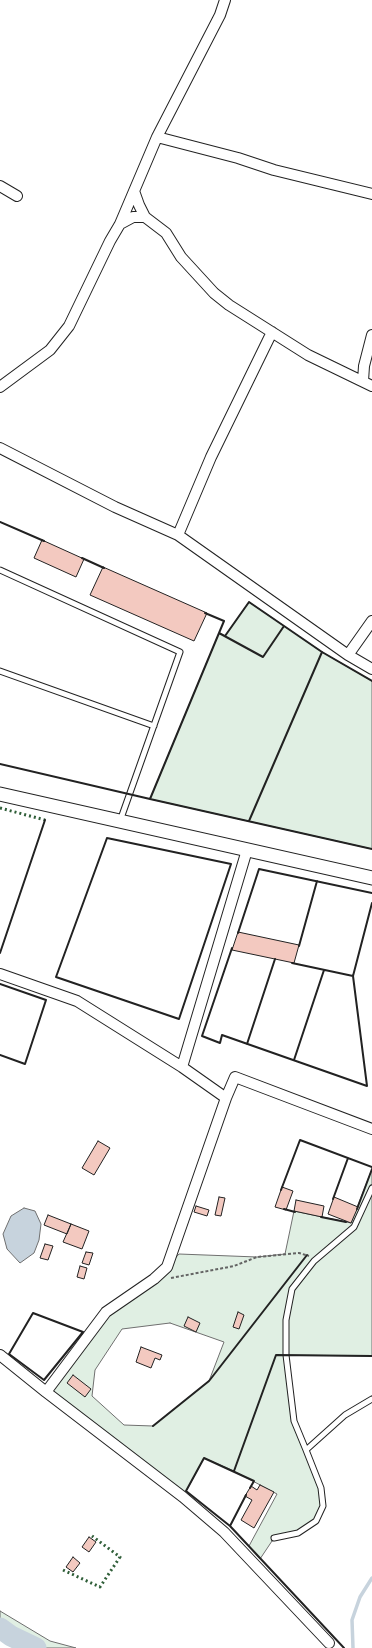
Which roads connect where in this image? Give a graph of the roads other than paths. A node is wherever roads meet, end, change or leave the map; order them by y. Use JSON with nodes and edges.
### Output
{"nodes":[{"id":1,"x":225,"y":0,"type":"edge"},
{"id":2,"x":158,"y":137,"type":"junction"},
{"id":3,"x":0,"y":186,"type":"edge"},
{"id":4,"x":134,"y":191,"type":"junction"},
{"id":5,"x":372,"y":194,"type":"edge"},
{"id":6,"x":17,"y":196,"type":"dead end"},
{"id":7,"x":145,"y":217,"type":"junction"},
{"id":8,"x":120,"y":224,"type":"junction"},
{"id":9,"x":272,"y":332,"type":"junction"},
{"id":10,"x":372,"y":335,"type":"edge"},
{"id":11,"x":367,"y":383,"type":"edge"},
{"id":12,"x":0,"y":387,"type":"edge"},
{"id":13,"x":0,"y":448,"type":"edge"},
{"id":14,"x":178,"y":535,"type":"junction"},
{"id":15,"x":0,"y":570,"type":"edge"},
{"id":16,"x":372,"y":621,"type":"edge"},
{"id":17,"x":348,"y":655,"type":"junction"},
{"id":18,"x":372,"y":669,"type":"edge"},
{"id":19,"x":0,"y":672,"type":"edge"},
{"id":20,"x":154,"y":726,"type":"junction"},
{"id":21,"x":0,"y":794,"type":"edge"},
{"id":22,"x":120,"y":821,"type":"junction"},
{"id":23,"x":247,"y":850,"type":"junction"},
{"id":24,"x":372,"y":878,"type":"edge"},
{"id":25,"x":0,"y":974,"type":"edge"},
{"id":26,"x":182,"y":1067,"type":"junction"},
{"id":27,"x":226,"y":1098,"type":"junction"},
{"id":28,"x":372,"y":1129,"type":"edge"},
{"id":29,"x":372,"y":1188,"type":"edge"},
{"id":30,"x":0,"y":1355,"type":"edge"},
{"id":31,"x":46,"y":1392,"type":"junction"},
{"id":32,"x":372,"y":1399,"type":"edge"},
{"id":33,"x":306,"y":1450,"type":"junction"},
{"id":34,"x":274,"y":1538,"type":"dead end"},
{"id":35,"x":328,"y":1642,"type":"dead end"}],
"edges":[{"from":1,"to":2,"type":"street"},
{"from":2,"to":4,"type":"street"},
{"from":2,"to":5,"type":"street"},
{"from":3,"to":6,"type":"street"},
{"from":4,"to":7,"type":"street"},
{"from":4,"to":8,"type":"street"},
{"from":7,"to":8,"type":"street"},
{"from":7,"to":9,"type":"street"},
{"from":8,"to":12,"type":"street"},
{"from":9,"to":11,"type":"street"},
{"from":9,"to":14,"type":"street"},
{"from":10,"to":11,"type":"street"},
{"from":13,"to":14,"type":"street"},
{"from":14,"to":17,"type":"street"},
{"from":15,"to":20,"type":"lane"},
{"from":16,"to":17,"type":"street"},
{"from":17,"to":18,"type":"street"},
{"from":19,"to":20,"type":"lane"},
{"from":20,"to":22,"type":"lane"},
{"from":21,"to":22,"type":"street"},
{"from":22,"to":23,"type":"street"},
{"from":23,"to":24,"type":"street"},
{"from":23,"to":26,"type":"street"},
{"from":25,"to":26,"type":"street"},
{"from":26,"to":27,"type":"street"},
{"from":27,"to":28,"type":"street"},
{"from":27,"to":31,"type":"street"},
{"from":29,"to":33,"type":"lane"},
{"from":30,"to":31,"type":"street"},
{"from":31,"to":35,"type":"street"},
{"from":32,"to":33,"type":"lane"},
{"from":33,"to":34,"type":"lane"}]}
